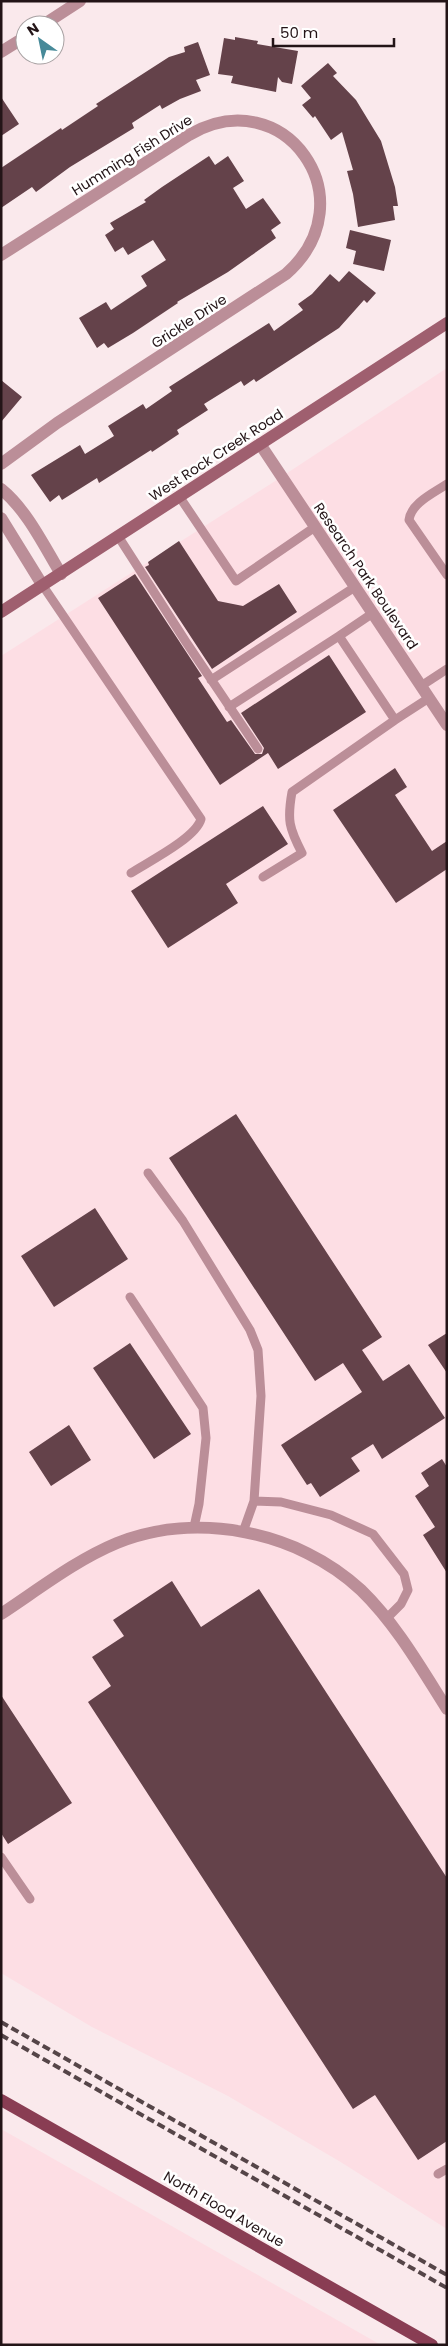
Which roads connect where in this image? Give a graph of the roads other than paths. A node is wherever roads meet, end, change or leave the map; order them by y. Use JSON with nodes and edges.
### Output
{"nodes":[{"id":1,"x":80,"y":1,"type":"edge"},
{"id":2,"x":58,"y":15,"type":"edge"},
{"id":3,"x":15,"y":43,"type":"edge"},
{"id":4,"x":1,"y":52,"type":"edge"},
{"id":5,"x":308,"y":160,"type":"joint"},
{"id":6,"x":1,"y":255,"type":"edge"},
{"id":7,"x":447,"y":323,"type":"edge"},
{"id":8,"x":260,"y":444,"type":"junction"},
{"id":9,"x":1,"y":464,"type":"edge"},
{"id":10,"x":447,"y":484,"type":"edge"},
{"id":11,"x":1,"y":488,"type":"edge"},
{"id":12,"x":180,"y":496,"type":"junction"},
{"id":13,"x":1,"y":518,"type":"edge"},
{"id":14,"x":315,"y":527,"type":"junction"},
{"id":15,"x":118,"y":536,"type":"junction"},
{"id":16,"x":61,"y":574,"type":"junction"},
{"id":17,"x":447,"y":575,"type":"edge"},
{"id":18,"x":42,"y":586,"type":"junction"},
{"id":19,"x":355,"y":587,"type":"junction"},
{"id":20,"x":1,"y":612,"type":"edge"},
{"id":21,"x":372,"y":613,"type":"junction"},
{"id":22,"x":339,"y":636,"type":"junction"},
{"id":23,"x":447,"y":669,"type":"edge"},
{"id":24,"x":211,"y":680,"type":"junction"},
{"id":25,"x":421,"y":686,"type":"junction"},
{"id":26,"x":429,"y":698,"type":"junction"},
{"id":27,"x":229,"y":706,"type":"junction"},
{"id":28,"x":395,"y":720,"type":"junction"},
{"id":29,"x":447,"y":726,"type":"edge"},
{"id":30,"x":258,"y":749,"type":"dead end"},
{"id":31,"x":131,"y":873,"type":"dead end"},
{"id":32,"x":264,"y":878,"type":"dead end"},
{"id":33,"x":148,"y":1172,"type":"dead end"},
{"id":34,"x":130,"y":1297,"type":"dead end"},
{"id":35,"x":254,"y":1501,"type":"junction"},
{"id":36,"x":194,"y":1527,"type":"junction"},
{"id":37,"x":243,"y":1532,"type":"junction"},
{"id":38,"x":1,"y":1614,"type":"edge"},
{"id":39,"x":386,"y":1619,"type":"junction"},
{"id":40,"x":447,"y":1710,"type":"edge"},
{"id":41,"x":1,"y":1857,"type":"edge"},
{"id":42,"x":30,"y":1899,"type":"dead end"},
{"id":43,"x":1,"y":2100,"type":"edge"},
{"id":44,"x":426,"y":2343,"type":"edge"}],
"edges":[{"from":1,"to":2,"type":"street"},
{"from":3,"to":4,"type":"street"},
{"from":5,"to":6,"type":"street","name":"Humming Fish Drive"},
{"from":5,"to":9,"type":"street","name":"Grickle Drive"},
{"from":7,"to":8,"type":"main road","name":"West Rock Creek Road"},
{"from":8,"to":12,"type":"main road","name":"West Rock Creek Road"},
{"from":8,"to":14,"type":"street","name":"Research Park Boulevard"},
{"from":10,"to":17,"type":"lane"},
{"from":11,"to":16,"type":"street"},
{"from":12,"to":14,"type":"lane"},
{"from":12,"to":15,"type":"main road","name":"West Rock Creek Road"},
{"from":13,"to":18,"type":"street"},
{"from":14,"to":19,"type":"street","name":"Research Park Boulevard"},
{"from":15,"to":16,"type":"main road","name":"West Rock Creek Road"},
{"from":15,"to":24,"type":"lane"},
{"from":16,"to":18,"type":"main road","name":"West Rock Creek Road"},
{"from":18,"to":20,"type":"main road","name":"West Rock Creek Road"},
{"from":18,"to":31,"type":"lane"},
{"from":19,"to":21,"type":"street","name":"Research Park Boulevard"},
{"from":19,"to":24,"type":"lane"},
{"from":21,"to":22,"type":"lane"},
{"from":21,"to":25,"type":"street","name":"Research Park Boulevard"},
{"from":22,"to":27,"type":"lane"},
{"from":22,"to":28,"type":"lane"},
{"from":23,"to":25,"type":"lane"},
{"from":24,"to":27,"type":"lane"},
{"from":25,"to":26,"type":"street","name":"Research Park Boulevard"},
{"from":26,"to":28,"type":"lane"},
{"from":26,"to":29,"type":"street","name":"Research Park Boulevard"},
{"from":27,"to":30,"type":"lane"},
{"from":28,"to":32,"type":"lane"},
{"from":33,"to":35,"type":"lane"},
{"from":34,"to":36,"type":"lane"},
{"from":35,"to":37,"type":"lane"},
{"from":35,"to":39,"type":"lane"},
{"from":36,"to":37,"type":"street"},
{"from":36,"to":38,"type":"street"},
{"from":37,"to":39,"type":"street"},
{"from":39,"to":40,"type":"street"},
{"from":41,"to":42,"type":"lane"},
{"from":43,"to":44,"type":"main road","name":"North Flood Avenue"}]}
